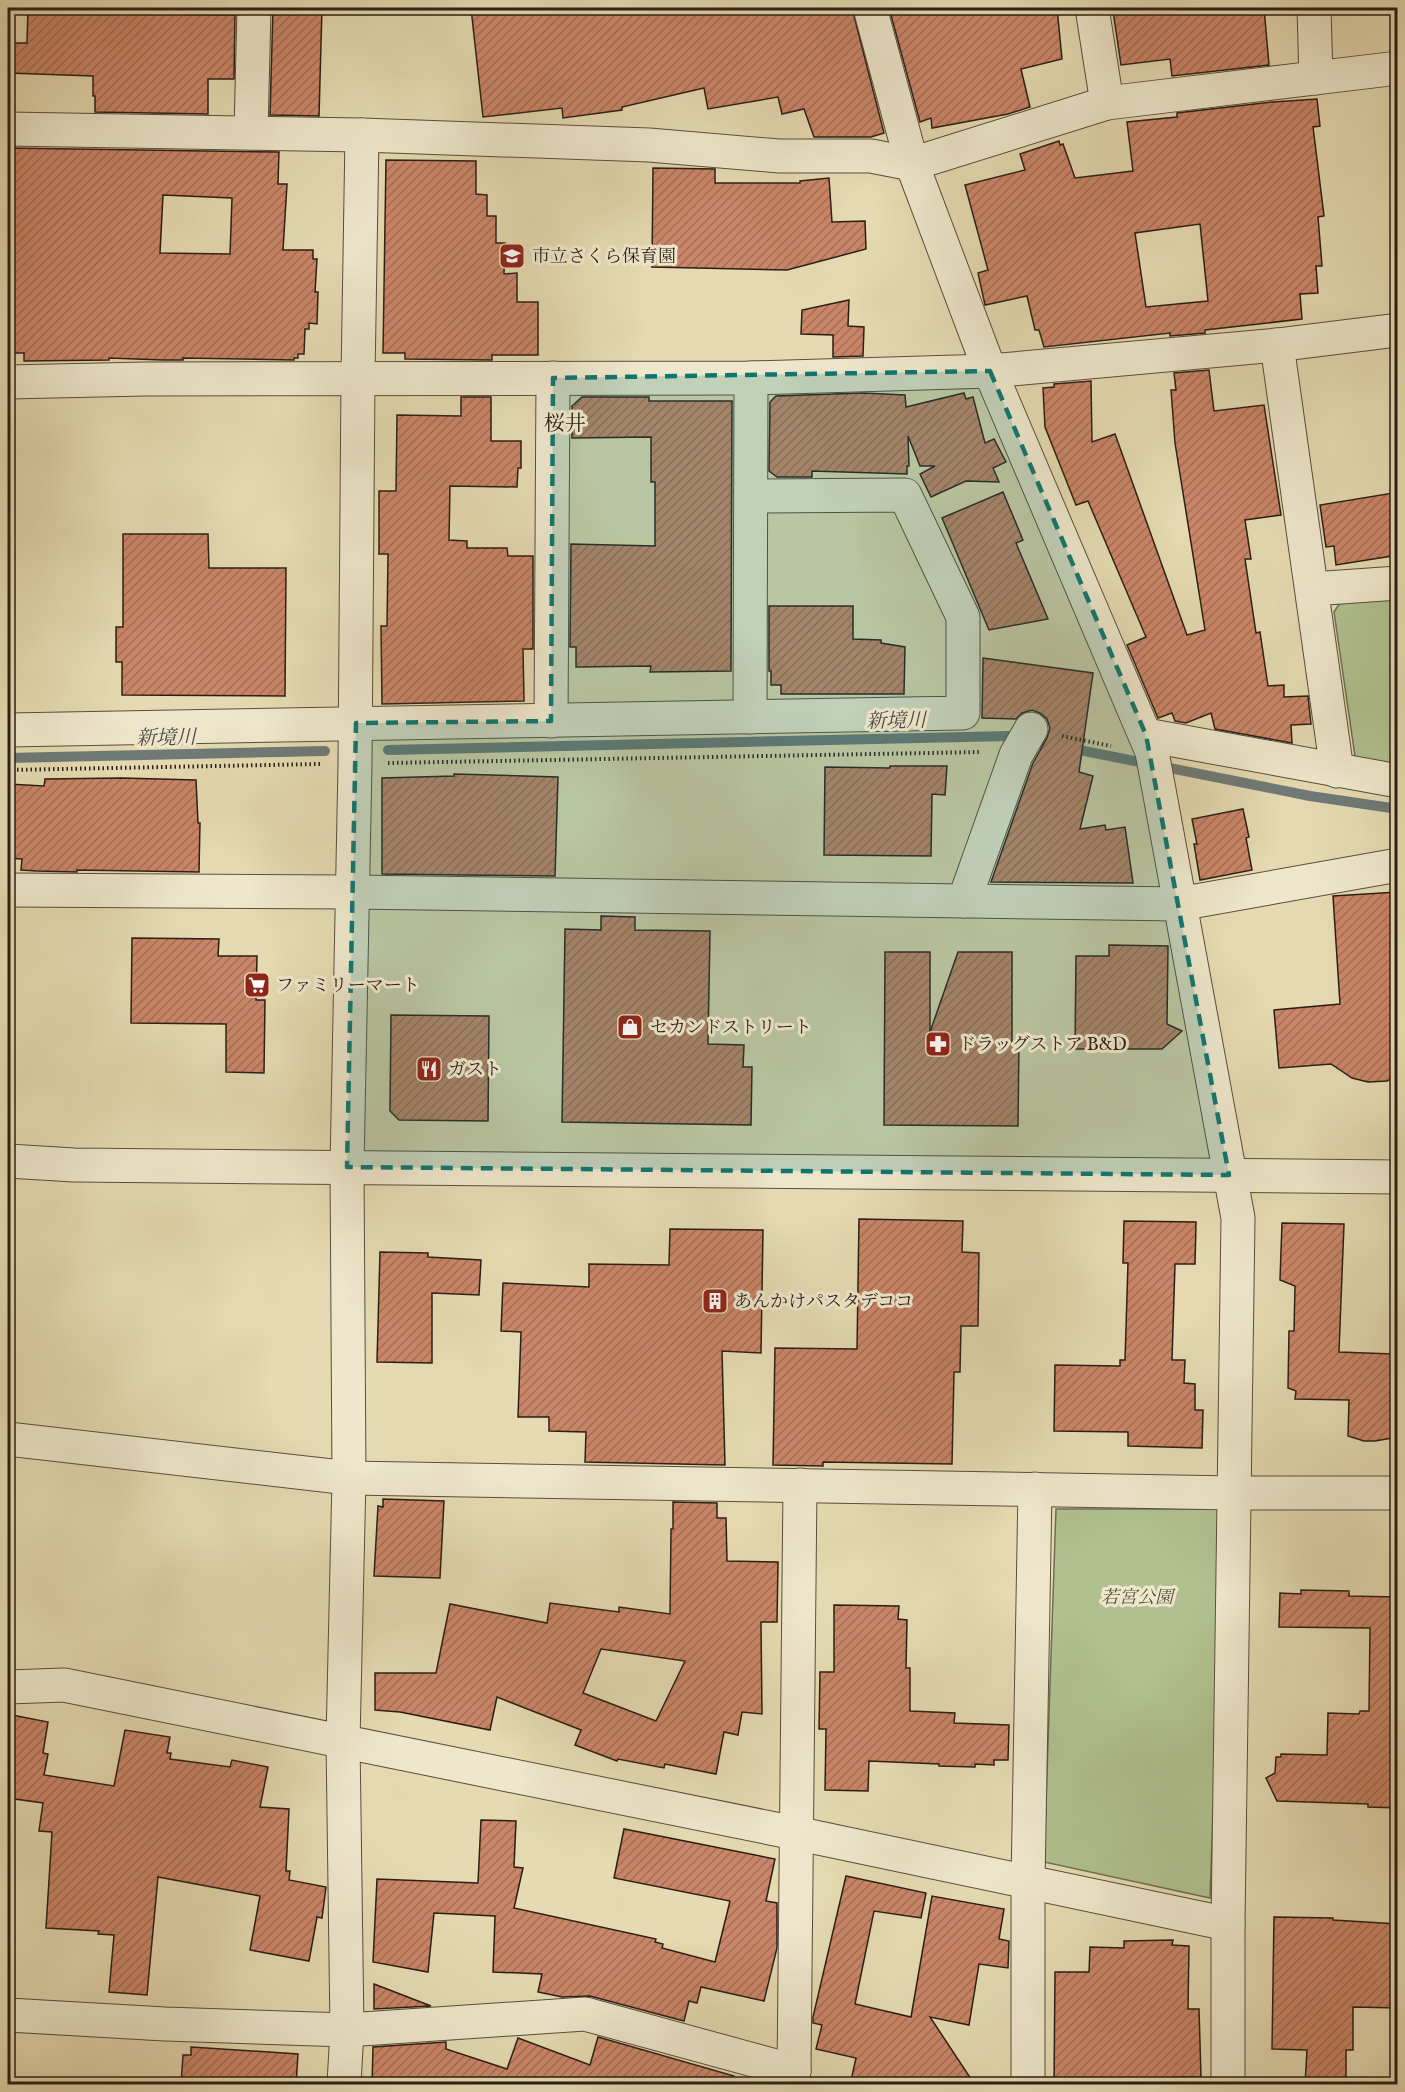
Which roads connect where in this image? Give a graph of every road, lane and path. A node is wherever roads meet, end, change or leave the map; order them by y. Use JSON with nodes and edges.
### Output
{"nodes":[{"id":1,"x":254,"y":8,"type":"edge"},
{"id":2,"x":870,"y":8,"type":"edge"},
{"id":3,"x":1092,"y":8,"type":"edge"},
{"id":4,"x":1314,"y":8,"type":"edge"},
{"id":5,"x":1398,"y":68,"type":"edge"},
{"id":6,"x":1316,"y":78,"type":"junction"},
{"id":7,"x":1107,"y":103,"type":"junction"},
{"id":8,"x":8,"y":129,"type":"edge"},
{"id":9,"x":251,"y":133,"type":"junction"},
{"id":10,"x":362,"y":135,"type":"junction"},
{"id":11,"x":912,"y":164,"type":"junction"},
{"id":12,"x":1398,"y":330,"type":"edge"},
{"id":13,"x":1277,"y":345,"type":"junction"},
{"id":14,"x":990,"y":371,"type":"junction"},
{"id":15,"x":358,"y":378,"type":"junction"},
{"id":16,"x":553,"y":378,"type":"junction"},
{"id":17,"x":751,"y":378,"type":"junction"},
{"id":18,"x":8,"y":382,"type":"edge"},
{"id":19,"x":751,"y":496,"type":"junction"},
{"id":20,"x":1398,"y":583,"type":"edge"},
{"id":21,"x":1312,"y":590,"type":"junction"},
{"id":22,"x":750,"y":717,"type":"junction"},
{"id":23,"x":551,"y":721,"type":"junction"},
{"id":24,"x":356,"y":723,"type":"junction"},
{"id":25,"x":8,"y":730,"type":"edge"},
{"id":26,"x":1024,"y":742,"type":"joint"},
{"id":27,"x":1152,"y":756,"type":"junction"},
{"id":28,"x":356,"y":764,"type":"junction"},
{"id":29,"x":8,"y":770,"type":"edge"},
{"id":30,"x":1338,"y":771,"type":"junction"},
{"id":31,"x":1398,"y":781,"type":"edge"},
{"id":32,"x":1398,"y":865,"type":"edge"},
{"id":33,"x":8,"y":890,"type":"edge"},
{"id":34,"x":353,"y":892,"type":"junction"},
{"id":35,"x":964,"y":901,"type":"junction"},
{"id":36,"x":1179,"y":904,"type":"junction"},
{"id":37,"x":8,"y":1161,"type":"edge"},
{"id":38,"x":347,"y":1167,"type":"junction"},
{"id":39,"x":1229,"y":1175,"type":"junction"},
{"id":40,"x":1398,"y":1177,"type":"edge"},
{"id":41,"x":8,"y":1439,"type":"edge"},
{"id":42,"x":349,"y":1478,"type":"junction"},
{"id":43,"x":800,"y":1485,"type":"junction"},
{"id":44,"x":1035,"y":1489,"type":"junction"},
{"id":45,"x":1235,"y":1493,"type":"junction"},
{"id":46,"x":1398,"y":1493,"type":"edge"},
{"id":47,"x":8,"y":1687,"type":"edge"},
{"id":48,"x":343,"y":1741,"type":"junction"},
{"id":49,"x":795,"y":1833,"type":"junction"},
{"id":50,"x":1028,"y":1882,"type":"junction"},
{"id":51,"x":1228,"y":1924,"type":"junction"},
{"id":52,"x":8,"y":2015,"type":"edge"},
{"id":53,"x":347,"y":2030,"type":"junction"},
{"id":54,"x":792,"y":2078,"type":"edge"},
{"id":55,"x":344,"y":2085,"type":"edge"},
{"id":56,"x":1028,"y":2085,"type":"edge"},
{"id":57,"x":1228,"y":2085,"type":"edge"}],
"edges":[{"from":1,"to":9,"type":"street"},
{"from":2,"to":11,"type":"street"},
{"from":3,"to":7,"type":"street"},
{"from":4,"to":6,"type":"street"},
{"from":5,"to":6,"type":"street"},
{"from":6,"to":7,"type":"street"},
{"from":7,"to":11,"type":"street"},
{"from":8,"to":9,"type":"street"},
{"from":9,"to":10,"type":"street"},
{"from":10,"to":11,"type":"street"},
{"from":10,"to":15,"type":"street"},
{"from":11,"to":14,"type":"street"},
{"from":12,"to":13,"type":"street"},
{"from":13,"to":14,"type":"street"},
{"from":13,"to":21,"type":"street"},
{"from":14,"to":17,"type":"street"},
{"from":14,"to":27,"type":"street"},
{"from":15,"to":16,"type":"street"},
{"from":15,"to":18,"type":"street"},
{"from":15,"to":24,"type":"street"},
{"from":16,"to":17,"type":"street"},
{"from":16,"to":23,"type":"street"},
{"from":17,"to":19,"type":"street"},
{"from":19,"to":22,"type":"street"},
{"from":19,"to":22,"type":"street"},
{"from":20,"to":21,"type":"street"},
{"from":21,"to":30,"type":"street"},
{"from":22,"to":23,"type":"street"},
{"from":23,"to":24,"type":"street"},
{"from":24,"to":25,"type":"street"},
{"from":24,"to":28,"type":"street"},
{"from":26,"to":28,"type":"path"},
{"from":26,"to":35,"type":"street"},
{"from":27,"to":30,"type":"street"},
{"from":27,"to":36,"type":"street"},
{"from":28,"to":29,"type":"path"},
{"from":28,"to":34,"type":"street"},
{"from":30,"to":31,"type":"street"},
{"from":32,"to":36,"type":"street"},
{"from":33,"to":34,"type":"street"},
{"from":34,"to":35,"type":"street"},
{"from":34,"to":38,"type":"street"},
{"from":35,"to":36,"type":"street"},
{"from":36,"to":39,"type":"street"},
{"from":37,"to":38,"type":"street"},
{"from":38,"to":39,"type":"street"},
{"from":38,"to":42,"type":"street"},
{"from":39,"to":40,"type":"street"},
{"from":39,"to":45,"type":"street"},
{"from":41,"to":42,"type":"street"},
{"from":42,"to":43,"type":"street"},
{"from":42,"to":48,"type":"street"},
{"from":43,"to":44,"type":"street"},
{"from":43,"to":49,"type":"street"},
{"from":44,"to":45,"type":"street"},
{"from":44,"to":50,"type":"street"},
{"from":45,"to":46,"type":"street"},
{"from":45,"to":51,"type":"street"},
{"from":47,"to":48,"type":"street"},
{"from":48,"to":49,"type":"street"},
{"from":48,"to":53,"type":"street"},
{"from":49,"to":50,"type":"street"},
{"from":49,"to":54,"type":"street"},
{"from":50,"to":51,"type":"street"},
{"from":50,"to":56,"type":"street"},
{"from":51,"to":57,"type":"street"},
{"from":52,"to":53,"type":"street"},
{"from":53,"to":54,"type":"street"},
{"from":53,"to":55,"type":"street"}]}
